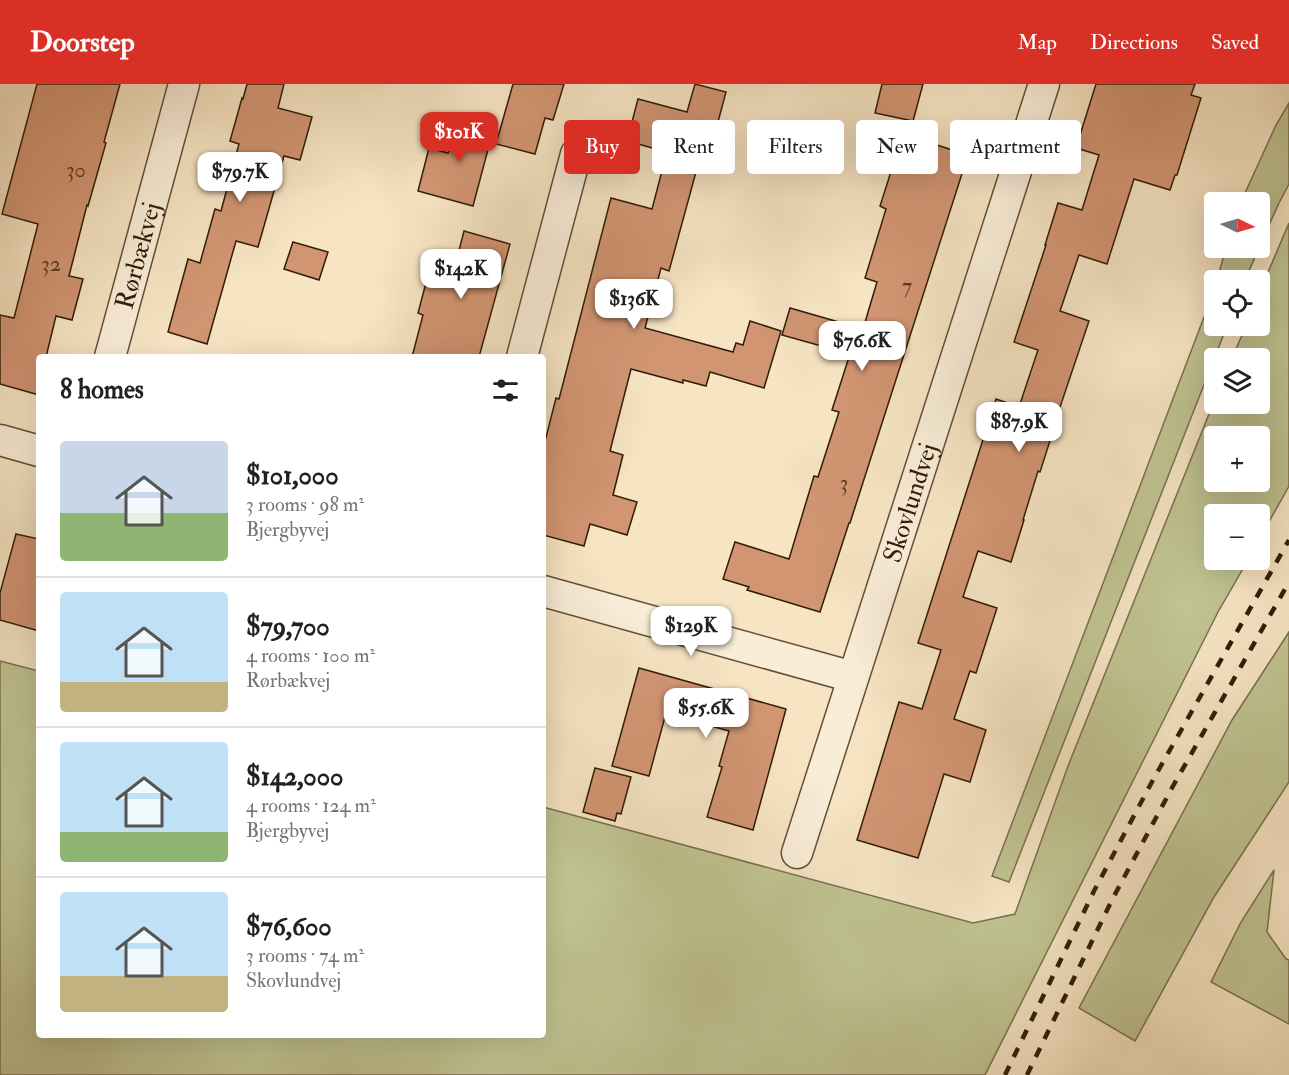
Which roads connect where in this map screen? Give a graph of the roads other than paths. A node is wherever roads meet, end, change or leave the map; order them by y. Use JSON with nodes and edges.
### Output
{"nodes":[{"id":1,"x":184,"y":84,"type":"edge"},
{"id":2,"x":1044,"y":84,"type":"edge"},
{"id":3,"x":571,"y":174,"type":"edge"},
{"id":4,"x":111,"y":354,"type":"edge"},
{"id":5,"x":523,"y":354,"type":"edge"},
{"id":6,"x":0,"y":440,"type":"edge"},
{"id":7,"x":36,"y":450,"type":"edge"},
{"id":8,"x":546,"y":592,"type":"edge"},
{"id":9,"x":853,"y":677,"type":"junction"},
{"id":10,"x":797,"y":853,"type":"dead end"}],
"edges":[{"from":1,"to":4,"type":"street","name":"Rørbækvej"},
{"from":2,"to":9,"type":"street","name":"Skovlundvej"},
{"from":3,"to":5,"type":"street"},
{"from":6,"to":7,"type":"street"},
{"from":8,"to":9,"type":"street"},
{"from":9,"to":10,"type":"street","name":"Skovlundvej"}]}
